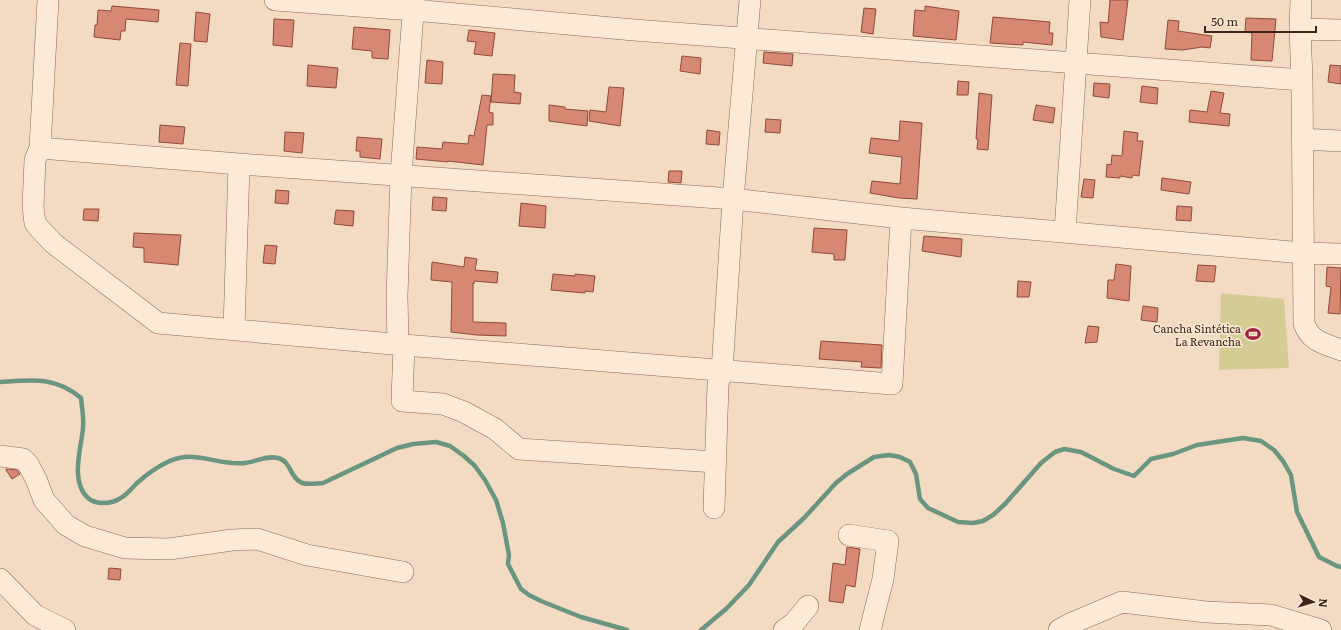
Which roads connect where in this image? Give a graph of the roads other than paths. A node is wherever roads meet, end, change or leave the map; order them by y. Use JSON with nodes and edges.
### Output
{"nodes":[{"id":1,"x":48,"y":0,"type":"edge"},
{"id":2,"x":274,"y":0,"type":"edge"},
{"id":3,"x":750,"y":0,"type":"edge"},
{"id":4,"x":1080,"y":0,"type":"edge"},
{"id":5,"x":1301,"y":0,"type":"edge"},
{"id":6,"x":414,"y":5,"type":"edge"},
{"id":7,"x":1300,"y":29,"type":"junction"},
{"id":8,"x":1341,"y":30,"type":"edge"},
{"id":9,"x":746,"y":38,"type":"junction"},
{"id":10,"x":1076,"y":63,"type":"junction"},
{"id":11,"x":1302,"y":80,"type":"junction"},
{"id":12,"x":1302,"y":139,"type":"junction"},
{"id":13,"x":1341,"y":141,"type":"edge"},
{"id":14,"x":40,"y":148,"type":"junction"},
{"id":15,"x":239,"y":164,"type":"junction"},
{"id":16,"x":401,"y":175,"type":"junction"},
{"id":17,"x":733,"y":199,"type":"junction"},
{"id":18,"x":902,"y":218,"type":"junction"},
{"id":19,"x":1065,"y":232,"type":"junction"},
{"id":20,"x":1303,"y":253,"type":"junction"},
{"id":21,"x":1341,"y":254,"type":"edge"},
{"id":22,"x":234,"y":330,"type":"junction"},
{"id":23,"x":401,"y":345,"type":"junction"},
{"id":24,"x":1341,"y":350,"type":"edge"},
{"id":25,"x":722,"y":370,"type":"junction"},
{"id":26,"x":0,"y":456,"type":"edge"},
{"id":27,"x":715,"y":462,"type":"junction"},
{"id":28,"x":714,"y":508,"type":"dead end"},
{"id":29,"x":849,"y":535,"type":"dead end"},
{"id":30,"x":403,"y":572,"type":"dead end"},
{"id":31,"x":0,"y":579,"type":"edge"},
{"id":32,"x":808,"y":606,"type":"dead end"},
{"id":33,"x":1204,"y":621,"type":"edge"},
{"id":34,"x":1093,"y":622,"type":"edge"},
{"id":35,"x":1316,"y":629,"type":"edge"},
{"id":36,"x":65,"y":630,"type":"edge"},
{"id":37,"x":784,"y":630,"type":"edge"},
{"id":38,"x":870,"y":630,"type":"edge"},
{"id":39,"x":1059,"y":630,"type":"edge"}],
"edges":[{"from":1,"to":14,"type":"street"},
{"from":2,"to":6,"type":"street"},
{"from":3,"to":9,"type":"street"},
{"from":4,"to":10,"type":"street"},
{"from":5,"to":7,"type":"street"},
{"from":6,"to":9,"type":"street"},
{"from":6,"to":16,"type":"street"},
{"from":7,"to":8,"type":"street"},
{"from":7,"to":11,"type":"street"},
{"from":9,"to":10,"type":"street"},
{"from":9,"to":17,"type":"street"},
{"from":10,"to":11,"type":"street"},
{"from":10,"to":19,"type":"street"},
{"from":11,"to":12,"type":"street"},
{"from":12,"to":13,"type":"street"},
{"from":12,"to":20,"type":"street"},
{"from":14,"to":15,"type":"street"},
{"from":14,"to":22,"type":"street"},
{"from":15,"to":16,"type":"street"},
{"from":15,"to":22,"type":"street"},
{"from":16,"to":17,"type":"street"},
{"from":16,"to":23,"type":"street"},
{"from":17,"to":18,"type":"street"},
{"from":17,"to":25,"type":"street"},
{"from":18,"to":19,"type":"street"},
{"from":18,"to":25,"type":"street"},
{"from":19,"to":20,"type":"street"},
{"from":20,"to":21,"type":"street"},
{"from":20,"to":24,"type":"street"},
{"from":22,"to":23,"type":"street"},
{"from":23,"to":25,"type":"street"},
{"from":23,"to":27,"type":"street"},
{"from":25,"to":27,"type":"street"},
{"from":26,"to":30,"type":"street"},
{"from":27,"to":28,"type":"street"},
{"from":29,"to":38,"type":"street"},
{"from":31,"to":36,"type":"street"},
{"from":32,"to":37,"type":"street"},
{"from":33,"to":34,"type":"street"},
{"from":33,"to":35,"type":"street"},
{"from":34,"to":39,"type":"street"}]}
